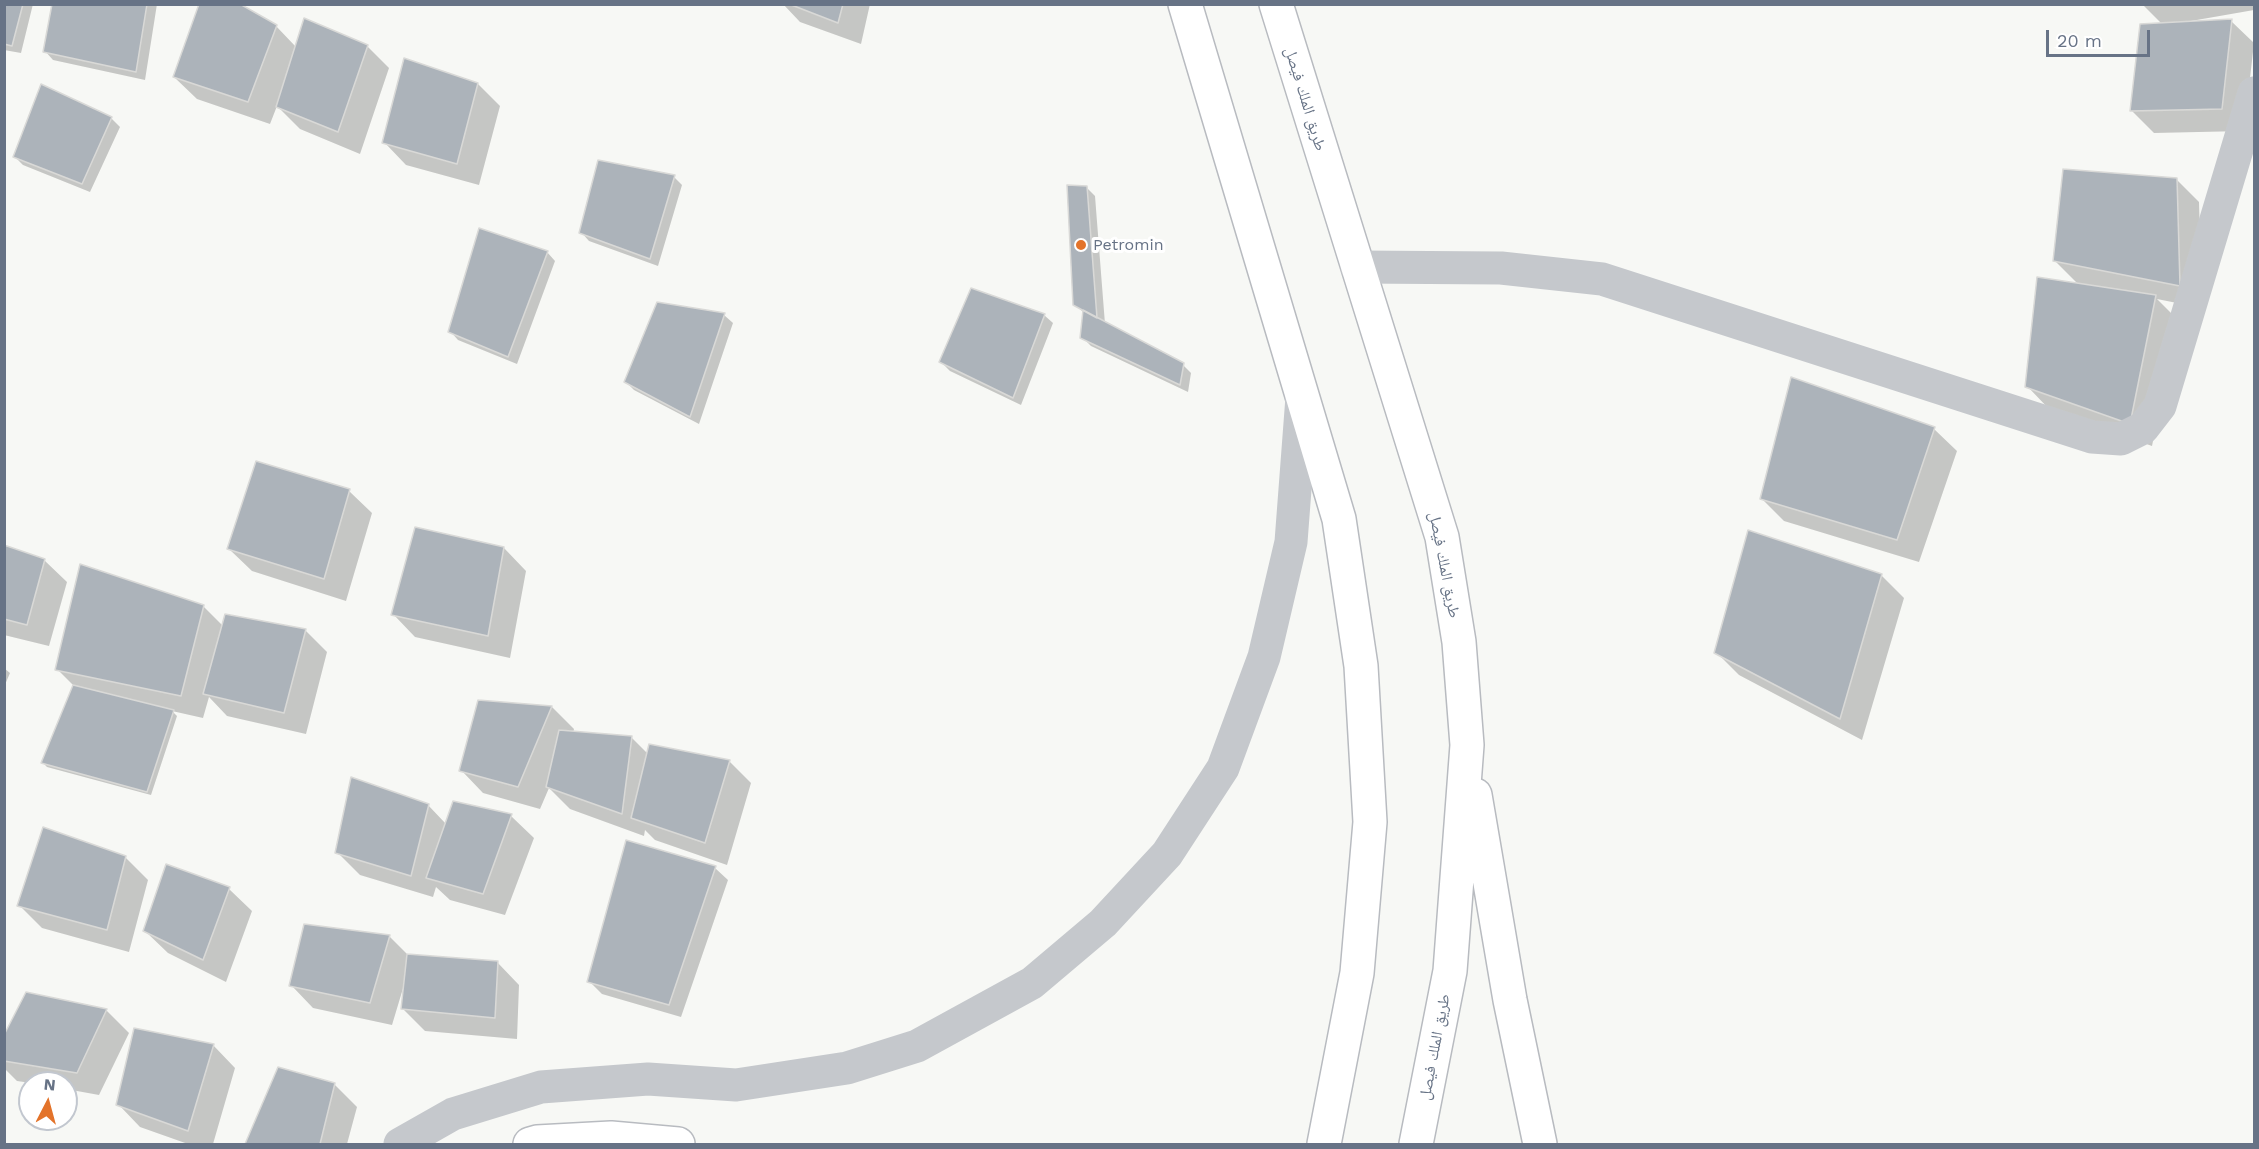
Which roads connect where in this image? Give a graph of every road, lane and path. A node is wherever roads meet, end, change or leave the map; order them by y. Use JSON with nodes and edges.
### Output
{"nodes":[{"id":1,"x":1185,"y":4,"type":"edge"},
{"id":2,"x":1276,"y":4,"type":"edge"},
{"id":3,"x":2254,"y":93,"type":"edge"},
{"id":4,"x":1357,"y":267,"type":"junction"},
{"id":5,"x":1302,"y":392,"type":"junction"},
{"id":6,"x":1467,"y":745,"type":"junction"},
{"id":7,"x":400,"y":1144,"type":"edge"},
{"id":8,"x":530,"y":1144,"type":"edge"},
{"id":9,"x":678,"y":1144,"type":"edge"},
{"id":10,"x":1324,"y":1144,"type":"edge"},
{"id":11,"x":1416,"y":1144,"type":"edge"},
{"id":12,"x":1540,"y":1144,"type":"edge"}],
"edges":[{"from":1,"to":5,"type":"main road"},
{"from":2,"to":4,"type":"main road","name":"طريق الملك فيصل"},
{"from":3,"to":4,"type":"street"},
{"from":4,"to":6,"type":"main road","name":"طريق الملك فيصل"},
{"from":5,"to":7,"type":"street"},
{"from":5,"to":10,"type":"main road"},
{"from":6,"to":11,"type":"main road","name":"طريق الملك فيصل"},
{"from":6,"to":12,"type":"main road"},
{"from":8,"to":9,"type":"main road"}]}
